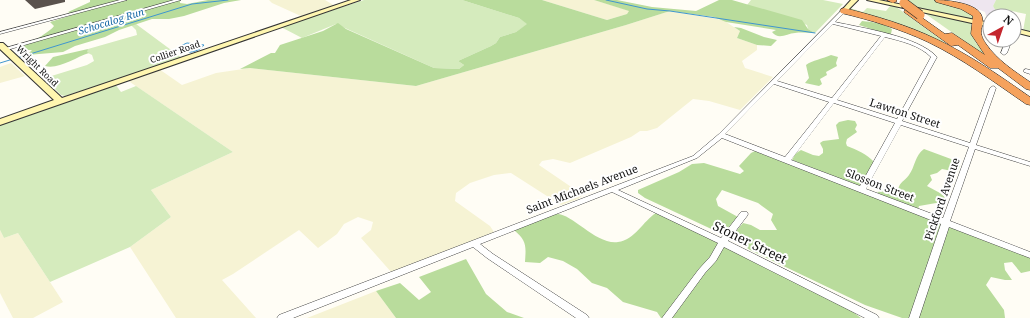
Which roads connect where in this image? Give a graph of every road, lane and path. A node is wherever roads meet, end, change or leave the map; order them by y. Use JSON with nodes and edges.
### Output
{"nodes":[{"id":1,"x":126,"y":0,"type":"edge"},
{"id":2,"x":179,"y":0,"type":"edge"},
{"id":3,"x":357,"y":0,"type":"edge"},
{"id":4,"x":855,"y":0,"type":"edge"},
{"id":5,"x":870,"y":0,"type":"edge"},
{"id":6,"x":939,"y":0,"type":"edge"},
{"id":7,"x":899,"y":3,"type":"edge"},
{"id":8,"x":844,"y":11,"type":"junction"},
{"id":9,"x":833,"y":23,"type":"junction"},
{"id":10,"x":978,"y":23,"type":"junction"},
{"id":11,"x":982,"y":24,"type":"edge"},
{"id":12,"x":0,"y":33,"type":"edge"},
{"id":13,"x":884,"y":36,"type":"junction"},
{"id":14,"x":3,"y":47,"type":"edge"},
{"id":15,"x":1006,"y":48,"type":"edge"},
{"id":16,"x":1004,"y":53,"type":"dead end"},
{"id":17,"x":774,"y":82,"type":"junction"},
{"id":18,"x":993,"y":88,"type":"dead end"},
{"id":19,"x":1030,"y":89,"type":"edge"},
{"id":20,"x":1030,"y":98,"type":"edge"},
{"id":21,"x":60,"y":101,"type":"junction"},
{"id":22,"x":834,"y":101,"type":"junction"},
{"id":23,"x":1030,"y":102,"type":"edge"},
{"id":24,"x":0,"y":122,"type":"edge"},
{"id":25,"x":899,"y":122,"type":"junction"},
{"id":26,"x":721,"y":135,"type":"junction"},
{"id":27,"x":973,"y":145,"type":"junction"},
{"id":28,"x":787,"y":160,"type":"junction"},
{"id":29,"x":1030,"y":164,"type":"edge"},
{"id":30,"x":613,"y":190,"type":"junction"},
{"id":31,"x":862,"y":190,"type":"junction"},
{"id":32,"x":744,"y":214,"type":"dead end"},
{"id":33,"x":946,"y":223,"type":"junction"},
{"id":34,"x":473,"y":243,"type":"junction"},
{"id":35,"x":722,"y":243,"type":"junction"},
{"id":36,"x":1030,"y":255,"type":"edge"},
{"id":37,"x":282,"y":318,"type":"edge"},
{"id":38,"x":584,"y":318,"type":"edge"},
{"id":39,"x":667,"y":318,"type":"edge"},
{"id":40,"x":874,"y":318,"type":"edge"},
{"id":41,"x":914,"y":318,"type":"edge"}],
"edges":[{"from":1,"to":12,"type":"street"},
{"from":2,"to":14,"type":"street"},
{"from":3,"to":21,"type":"street","name":"Collier Road"},
{"from":4,"to":8,"type":"street"},
{"from":5,"to":10,"type":"street"},
{"from":6,"to":10,"type":"highway"},
{"from":7,"to":19,"type":"highway","bridge":true},
{"from":7,"to":20,"type":"highway"},
{"from":8,"to":9,"type":"street","name":"Saint Michaels Avenue"},
{"from":8,"to":23,"type":"highway"},
{"from":9,"to":13,"type":"street"},
{"from":9,"to":17,"type":"street","name":"Saint Michaels Avenue"},
{"from":10,"to":11,"type":"street"},
{"from":10,"to":19,"type":"highway"},
{"from":13,"to":22,"type":"street"},
{"from":13,"to":25,"type":"street"},
{"from":14,"to":21,"type":"street","name":"Wright Road"},
{"from":15,"to":16,"type":"street"},
{"from":17,"to":22,"type":"street","name":"Lawton Street"},
{"from":17,"to":26,"type":"street","name":"Saint Michaels Avenue"},
{"from":18,"to":27,"type":"street","name":"Pickford Avenue"},
{"from":21,"to":24,"type":"street","name":"Collier Road"},
{"from":22,"to":25,"type":"street","name":"Lawton Street"},
{"from":22,"to":28,"type":"street"},
{"from":25,"to":27,"type":"street","name":"Lawton Street"},
{"from":25,"to":31,"type":"street"},
{"from":26,"to":28,"type":"street","name":"Slosson Street"},
{"from":26,"to":30,"type":"street","name":"Saint Michaels Avenue"},
{"from":27,"to":29,"type":"street","name":"Lawton Street"},
{"from":27,"to":33,"type":"street","name":"Pickford Avenue"},
{"from":28,"to":31,"type":"street","name":"Slosson Street"},
{"from":30,"to":34,"type":"street","name":"Saint Michaels Avenue"},
{"from":30,"to":35,"type":"street","name":"Stoner Street"},
{"from":31,"to":33,"type":"street","name":"Slosson Street"},
{"from":32,"to":35,"type":"street"},
{"from":33,"to":36,"type":"street","name":"Slosson Street"},
{"from":33,"to":41,"type":"street","name":"Pickford Avenue"},
{"from":34,"to":37,"type":"street","name":"Saint Michaels Avenue"},
{"from":34,"to":38,"type":"street"},
{"from":35,"to":39,"type":"street"},
{"from":35,"to":40,"type":"street","name":"Stoner Street"}]}
